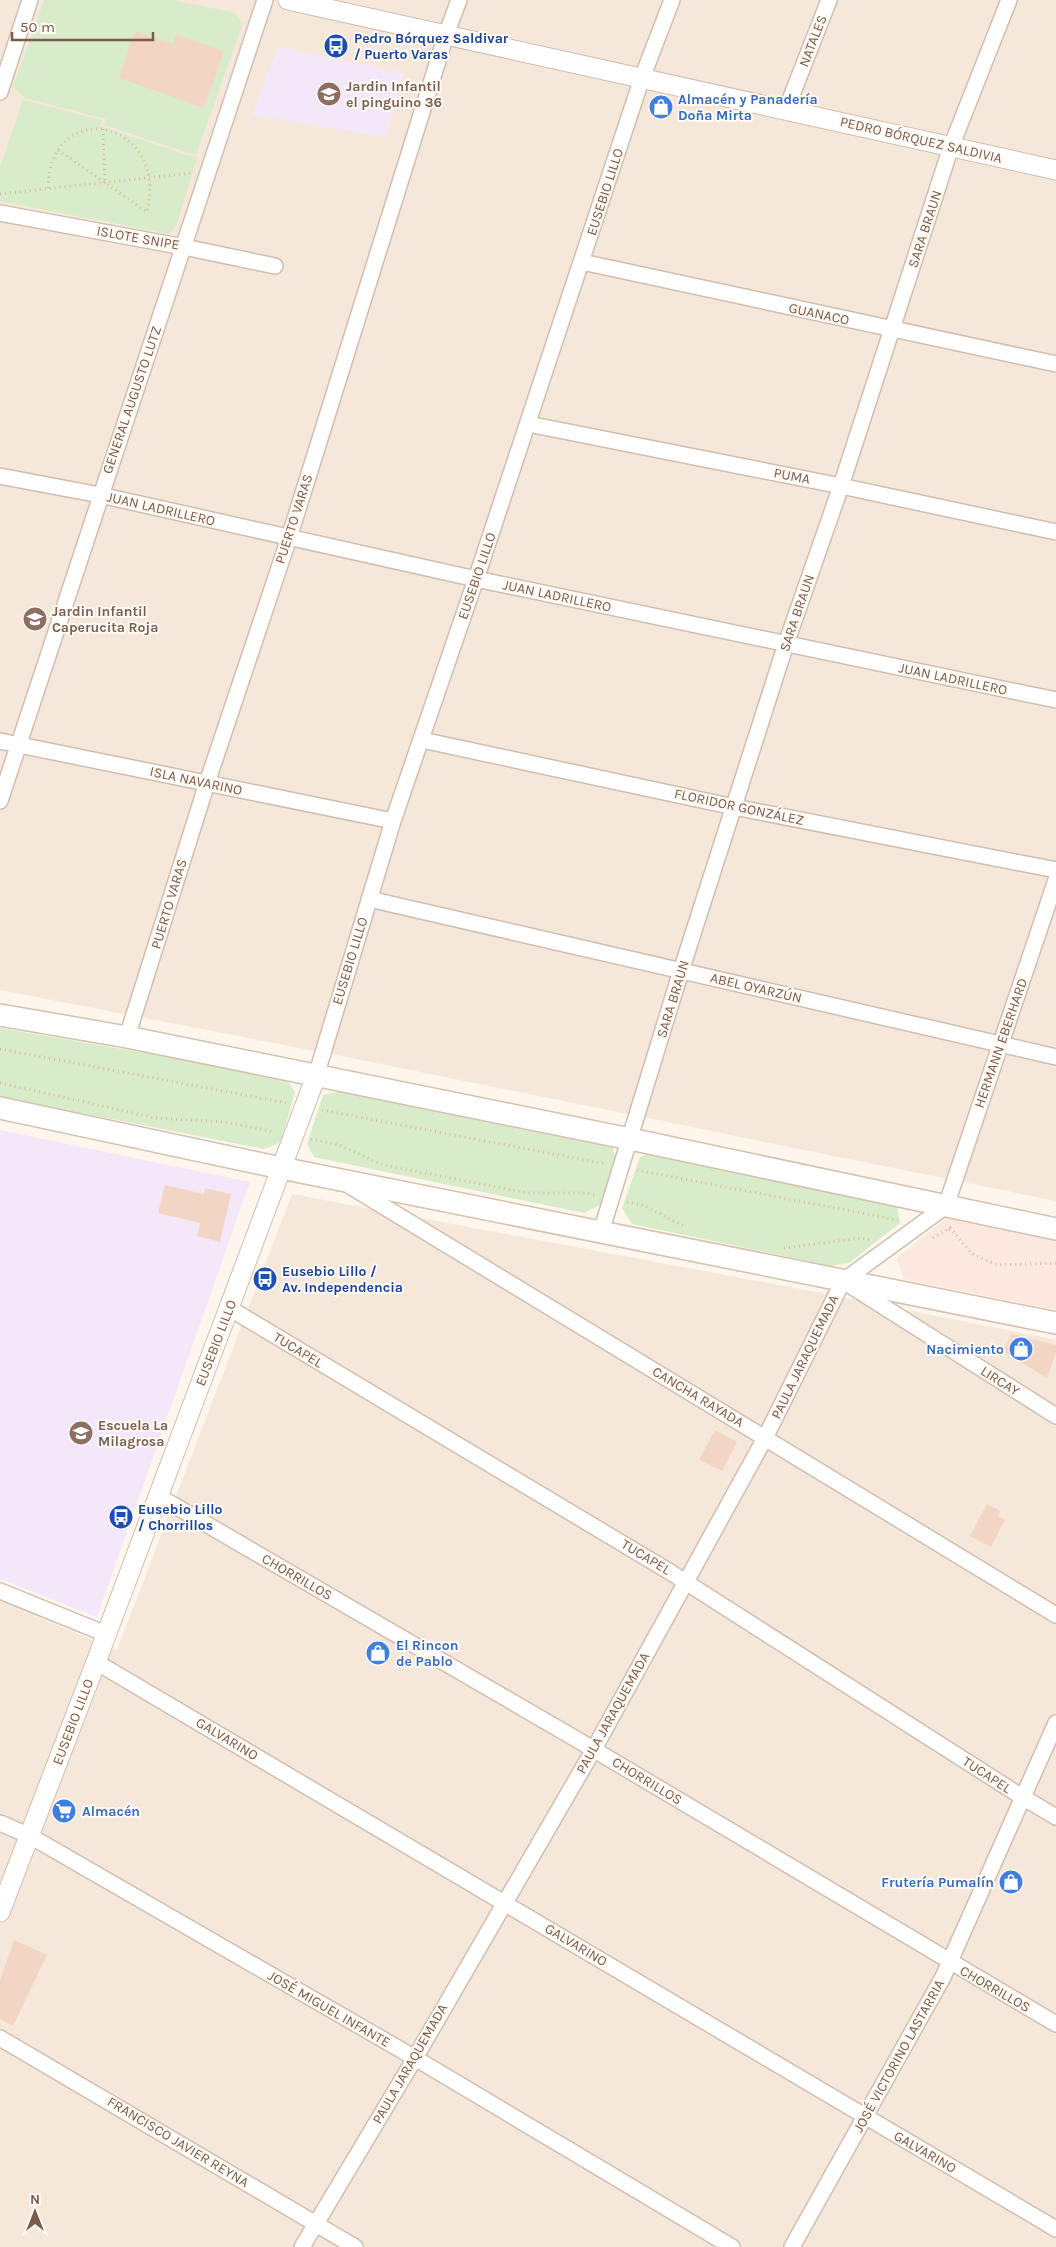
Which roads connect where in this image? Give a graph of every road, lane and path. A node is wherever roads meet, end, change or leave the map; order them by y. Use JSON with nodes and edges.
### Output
{"nodes":[{"id":1,"x":30,"y":0,"type":"edge"},
{"id":2,"x":265,"y":0,"type":"edge"},
{"id":3,"x":288,"y":0,"type":"edge"},
{"id":4,"x":460,"y":0,"type":"edge"},
{"id":5,"x":672,"y":0,"type":"edge"},
{"id":6,"x":829,"y":0,"type":"edge"},
{"id":7,"x":1009,"y":0,"type":"edge"},
{"id":8,"x":446,"y":35,"type":"junction"},
{"id":9,"x":642,"y":78,"type":"junction"},
{"id":10,"x":0,"y":92,"type":"edge"},
{"id":11,"x":786,"y":110,"type":"junction"},
{"id":12,"x":103,"y":129,"type":"junction"},
{"id":13,"x":951,"y":147,"type":"junction"},
{"id":14,"x":58,"y":150,"type":"junction"},
{"id":15,"x":1056,"y":170,"type":"edge"},
{"id":16,"x":209,"y":171,"type":"junction"},
{"id":17,"x":150,"y":177,"type":"junction"},
{"id":18,"x":105,"y":182,"type":"junction"},
{"id":19,"x":48,"y":188,"type":"junction"},
{"id":20,"x":0,"y":194,"type":"edge"},
{"id":21,"x":0,"y":213,"type":"edge"},
{"id":22,"x":184,"y":247,"type":"junction"},
{"id":23,"x":582,"y":262,"type":"junction"},
{"id":24,"x":275,"y":266,"type":"dead end"},
{"id":25,"x":892,"y":329,"type":"junction"},
{"id":26,"x":1056,"y":364,"type":"edge"},
{"id":27,"x":528,"y":424,"type":"junction"},
{"id":28,"x":0,"y":476,"type":"edge"},
{"id":29,"x":841,"y":486,"type":"junction"},
{"id":30,"x":100,"y":495,"type":"junction"},
{"id":31,"x":1056,"y":532,"type":"edge"},
{"id":32,"x":289,"y":538,"type":"junction"},
{"id":33,"x":476,"y":579,"type":"junction"},
{"id":34,"x":786,"y":644,"type":"junction"},
{"id":35,"x":1056,"y":700,"type":"edge"},
{"id":36,"x":422,"y":740,"type":"junction"},
{"id":37,"x":0,"y":741,"type":"edge"},
{"id":38,"x":19,"y":744,"type":"junction"},
{"id":39,"x":207,"y":783,"type":"junction"},
{"id":40,"x":0,"y":801,"type":"edge"},
{"id":41,"x":734,"y":806,"type":"junction"},
{"id":42,"x":393,"y":821,"type":"junction"},
{"id":43,"x":1056,"y":870,"type":"edge"},
{"id":44,"x":1056,"y":880,"type":"edge"},
{"id":45,"x":369,"y":899,"type":"junction"},
{"id":46,"x":1052,"y":906,"type":"edge"},
{"id":47,"x":681,"y":971,"type":"junction"},
{"id":48,"x":0,"y":1015,"type":"edge"},
{"id":49,"x":127,"y":1037,"type":"junction"},
{"id":50,"x":1001,"y":1045,"type":"junction"},
{"id":51,"x":0,"y":1049,"type":"edge"},
{"id":52,"x":1056,"y":1056,"type":"edge"},
{"id":53,"x":316,"y":1076,"type":"junction"},
{"id":54,"x":0,"y":1083,"type":"edge"},
{"id":55,"x":304,"y":1107,"type":"junction"},
{"id":56,"x":0,"y":1108,"type":"edge"},
{"id":57,"x":293,"y":1136,"type":"junction"},
{"id":58,"x":630,"y":1139,"type":"junction"},
{"id":59,"x":622,"y":1167,"type":"junction"},
{"id":60,"x":280,"y":1168,"type":"junction"},
{"id":61,"x":340,"y":1180,"type":"junction"},
{"id":62,"x":612,"y":1199,"type":"junction"},
{"id":63,"x":950,"y":1216,"type":"junction"},
{"id":64,"x":921,"y":1224,"type":"junction"},
{"id":65,"x":688,"y":1229,"type":"dead end"},
{"id":66,"x":948,"y":1229,"type":"junction"},
{"id":67,"x":1056,"y":1229,"type":"edge"},
{"id":68,"x":601,"y":1232,"type":"junction"},
{"id":69,"x":926,"y":1242,"type":"dead end"},
{"id":70,"x":895,"y":1244,"type":"junction"},
{"id":71,"x":775,"y":1246,"type":"dead end"},
{"id":72,"x":1056,"y":1262,"type":"edge"},
{"id":73,"x":843,"y":1281,"type":"junction"},
{"id":74,"x":229,"y":1308,"type":"junction"},
{"id":75,"x":1056,"y":1323,"type":"edge"},
{"id":76,"x":1056,"y":1416,"type":"edge"},
{"id":77,"x":765,"y":1438,"type":"junction"},
{"id":78,"x":158,"y":1496,"type":"junction"},
{"id":79,"x":686,"y":1582,"type":"junction"},
{"id":80,"x":0,"y":1592,"type":"edge"},
{"id":81,"x":1056,"y":1614,"type":"edge"},
{"id":82,"x":106,"y":1634,"type":"junction"},
{"id":83,"x":96,"y":1662,"type":"junction"},
{"id":84,"x":1056,"y":1723,"type":"edge"},
{"id":85,"x":594,"y":1749,"type":"junction"},
{"id":86,"x":1024,"y":1798,"type":"junction"},
{"id":87,"x":1056,"y":1817,"type":"edge"},
{"id":88,"x":0,"y":1824,"type":"edge"},
{"id":89,"x":30,"y":1836,"type":"junction"},
{"id":90,"x":504,"y":1902,"type":"junction"},
{"id":91,"x":0,"y":1912,"type":"edge"},
{"id":92,"x":950,"y":1962,"type":"junction"},
{"id":93,"x":1056,"y":2024,"type":"edge"},
{"id":94,"x":0,"y":2038,"type":"edge"},
{"id":95,"x":415,"y":2058,"type":"junction"},
{"id":96,"x":865,"y":2116,"type":"junction"},
{"id":97,"x":315,"y":2223,"type":"junction"},
{"id":98,"x":1056,"y":2229,"type":"edge"},
{"id":99,"x":302,"y":2247,"type":"edge"},
{"id":100,"x":356,"y":2247,"type":"edge"},
{"id":101,"x":732,"y":2247,"type":"edge"},
{"id":102,"x":792,"y":2247,"type":"edge"}],
"edges":[{"from":1,"to":10,"type":"street"},
{"from":2,"to":16,"type":"street","name":"GENERAL AUGUSTO LUTZ"},
{"from":3,"to":8,"type":"street","name":"PEDRO BÓRQUEZ SALDIVIA"},
{"from":4,"to":8,"type":"street","name":"PUERTO VARAS"},
{"from":5,"to":9,"type":"street","name":"EUSEBIO LILLO"},
{"from":6,"to":11,"type":"street","name":"NATALES"},
{"from":7,"to":13,"type":"street","name":"SARA BRAUN"},
{"from":8,"to":9,"type":"street","name":"PEDRO BÓRQUEZ SALDIVIA"},
{"from":8,"to":32,"type":"street","name":"PUERTO VARAS"},
{"from":9,"to":11,"type":"street","name":"PEDRO BÓRQUEZ SALDIVIA"},
{"from":9,"to":23,"type":"street","name":"EUSEBIO LILLO"},
{"from":11,"to":13,"type":"street","name":"PEDRO BÓRQUEZ SALDIVIA"},
{"from":12,"to":14,"type":"path"},
{"from":12,"to":17,"type":"path"},
{"from":12,"to":18,"type":"path"},
{"from":13,"to":15,"type":"street","name":"PEDRO BÓRQUEZ SALDIVIA"},
{"from":13,"to":25,"type":"street","name":"SARA BRAUN"},
{"from":14,"to":18,"type":"path"},
{"from":14,"to":19,"type":"path"},
{"from":16,"to":17,"type":"path"},
{"from":16,"to":22,"type":"street","name":"GENERAL AUGUSTO LUTZ"},
{"from":17,"to":18,"type":"path"},
{"from":17,"to":18,"type":"path"},
{"from":18,"to":19,"type":"path"},
{"from":19,"to":20,"type":"path"},
{"from":21,"to":22,"type":"street","name":"ISLOTE SNIPE"},
{"from":22,"to":24,"type":"street","name":"ISLOTE SNIPE"},
{"from":22,"to":30,"type":"street","name":"GENERAL AUGUSTO LUTZ"},
{"from":23,"to":25,"type":"street","name":"GUANACO"},
{"from":23,"to":27,"type":"street","name":"EUSEBIO LILLO"},
{"from":25,"to":26,"type":"street","name":"GUANACO"},
{"from":25,"to":29,"type":"street","name":"SARA BRAUN"},
{"from":27,"to":29,"type":"street","name":"PUMA"},
{"from":27,"to":33,"type":"street","name":"EUSEBIO LILLO"},
{"from":28,"to":30,"type":"street","name":"JUAN LADRILLERO"},
{"from":29,"to":31,"type":"street","name":"PUMA"},
{"from":29,"to":34,"type":"street","name":"SARA BRAUN"},
{"from":30,"to":32,"type":"street","name":"JUAN LADRILLERO"},
{"from":30,"to":38,"type":"street","name":"GENERAL AUGUSTO LUTZ"},
{"from":32,"to":33,"type":"street","name":"JUAN LADRILLERO"},
{"from":32,"to":39,"type":"street","name":"PUERTO VARAS"},
{"from":33,"to":34,"type":"street","name":"JUAN LADRILLERO"},
{"from":33,"to":36,"type":"street","name":"EUSEBIO LILLO"},
{"from":34,"to":35,"type":"street","name":"JUAN LADRILLERO"},
{"from":34,"to":41,"type":"street","name":"SARA BRAUN"},
{"from":36,"to":41,"type":"street","name":"FLORIDOR GONZÁLEZ"},
{"from":36,"to":42,"type":"street","name":"EUSEBIO LILLO"},
{"from":37,"to":38,"type":"street","name":"ISLA NAVARINO"},
{"from":38,"to":39,"type":"street","name":"ISLA NAVARINO"},
{"from":38,"to":40,"type":"street","name":"GENERAL AUGUSTO LUTZ"},
{"from":39,"to":42,"type":"street","name":"ISLA NAVARINO"},
{"from":39,"to":49,"type":"street","name":"PUERTO VARAS"},
{"from":41,"to":43,"type":"street","name":"FLORIDOR GONZÁLEZ"},
{"from":41,"to":47,"type":"street","name":"SARA BRAUN"},
{"from":42,"to":45,"type":"street","name":"EUSEBIO LILLO"},
{"from":44,"to":46,"type":"street","name":"HERMANN EBERHARD"},
{"from":45,"to":47,"type":"street","name":"ABEL OYARZÚN"},
{"from":45,"to":53,"type":"street","name":"EUSEBIO LILLO"},
{"from":46,"to":50,"type":"street","name":"HERMANN EBERHARD"},
{"from":47,"to":50,"type":"street","name":"ABEL OYARZÚN"},
{"from":47,"to":58,"type":"street","name":"SARA BRAUN"},
{"from":48,"to":49,"type":"main road"},
{"from":49,"to":53,"type":"main road"},
{"from":50,"to":52,"type":"street","name":"ABEL OYARZÚN"},
{"from":50,"to":63,"type":"street","name":"HERMANN EBERHARD"},
{"from":51,"to":55,"type":"path"},
{"from":53,"to":55,"type":"street","name":"EUSEBIO LILLO"},
{"from":53,"to":58,"type":"main road"},
{"from":54,"to":57,"type":"path"},
{"from":55,"to":57,"type":"street","name":"EUSEBIO LILLO"},
{"from":55,"to":59,"type":"path"},
{"from":56,"to":60,"type":"main road"},
{"from":57,"to":60,"type":"street","name":"EUSEBIO LILLO"},
{"from":57,"to":62,"type":"path"},
{"from":58,"to":59,"type":"street","name":"SARA BRAUN"},
{"from":58,"to":63,"type":"main road"},
{"from":59,"to":62,"type":"street","name":"SARA BRAUN"},
{"from":59,"to":64,"type":"path"},
{"from":60,"to":61,"type":"main road"},
{"from":60,"to":74,"type":"street","name":"EUSEBIO LILLO"},
{"from":61,"to":68,"type":"main road"},
{"from":61,"to":77,"type":"street","name":"CANCHA RAYADA"},
{"from":62,"to":65,"type":"path"},
{"from":62,"to":68,"type":"street","name":"SARA BRAUN"},
{"from":63,"to":64,"type":"street","name":"PAULA JARAQUEMADA"},
{"from":63,"to":66,"type":"path"},
{"from":63,"to":67,"type":"main road"},
{"from":64,"to":66,"type":"path"},
{"from":64,"to":70,"type":"street","name":"PAULA JARAQUEMADA"},
{"from":66,"to":69,"type":"path"},
{"from":66,"to":72,"type":"path"},
{"from":68,"to":73,"type":"main road"},
{"from":70,"to":71,"type":"path"},
{"from":70,"to":73,"type":"street","name":"PAULA JARAQUEMADA"},
{"from":73,"to":75,"type":"main road"},
{"from":73,"to":76,"type":"street","name":"LIRCAY"},
{"from":73,"to":77,"type":"street","name":"PAULA JARAQUEMADA"},
{"from":74,"to":78,"type":"street","name":"EUSEBIO LILLO"},
{"from":74,"to":79,"type":"street","name":"TUCAPEL"},
{"from":77,"to":79,"type":"street","name":"PAULA JARAQUEMADA"},
{"from":77,"to":81,"type":"street","name":"CANCHA RAYADA"},
{"from":78,"to":82,"type":"street","name":"EUSEBIO LILLO"},
{"from":78,"to":85,"type":"street","name":"CHORRILLOS"},
{"from":79,"to":85,"type":"street","name":"PAULA JARAQUEMADA"},
{"from":79,"to":86,"type":"street","name":"TUCAPEL"},
{"from":80,"to":82,"type":"street"},
{"from":82,"to":83,"type":"street","name":"EUSEBIO LILLO"},
{"from":83,"to":89,"type":"street","name":"EUSEBIO LILLO"},
{"from":83,"to":90,"type":"street","name":"GALVARINO"},
{"from":84,"to":86,"type":"street","name":"JOSÉ VICTORINO LASTARRIA"},
{"from":85,"to":90,"type":"street","name":"PAULA JARAQUEMADA"},
{"from":85,"to":92,"type":"street","name":"CHORRILLOS"},
{"from":86,"to":87,"type":"street","name":"TUCAPEL"},
{"from":86,"to":92,"type":"street","name":"JOSÉ VICTORINO LASTARRIA"},
{"from":88,"to":89,"type":"street","name":"JOSÉ MIGUEL INFANTE"},
{"from":89,"to":91,"type":"street","name":"EUSEBIO LILLO"},
{"from":89,"to":95,"type":"street","name":"JOSÉ MIGUEL INFANTE"},
{"from":90,"to":95,"type":"street","name":"PAULA JARAQUEMADA"},
{"from":90,"to":96,"type":"street","name":"GALVARINO"},
{"from":92,"to":93,"type":"street","name":"CHORRILLOS"},
{"from":92,"to":96,"type":"street","name":"JOSÉ VICTORINO LASTARRIA"},
{"from":94,"to":97,"type":"street","name":"FRANCISCO JAVIER REYNA"},
{"from":95,"to":97,"type":"street","name":"PAULA JARAQUEMADA"},
{"from":95,"to":101,"type":"street","name":"JOSÉ MIGUEL INFANTE"},
{"from":96,"to":98,"type":"street","name":"GALVARINO"},
{"from":96,"to":102,"type":"street","name":"JOSÉ VICTORINO LASTARRIA"},
{"from":97,"to":99,"type":"street","name":"PAULA JARAQUEMADA"},
{"from":97,"to":100,"type":"street","name":"FRANCISCO JAVIER REYNA"}]}
